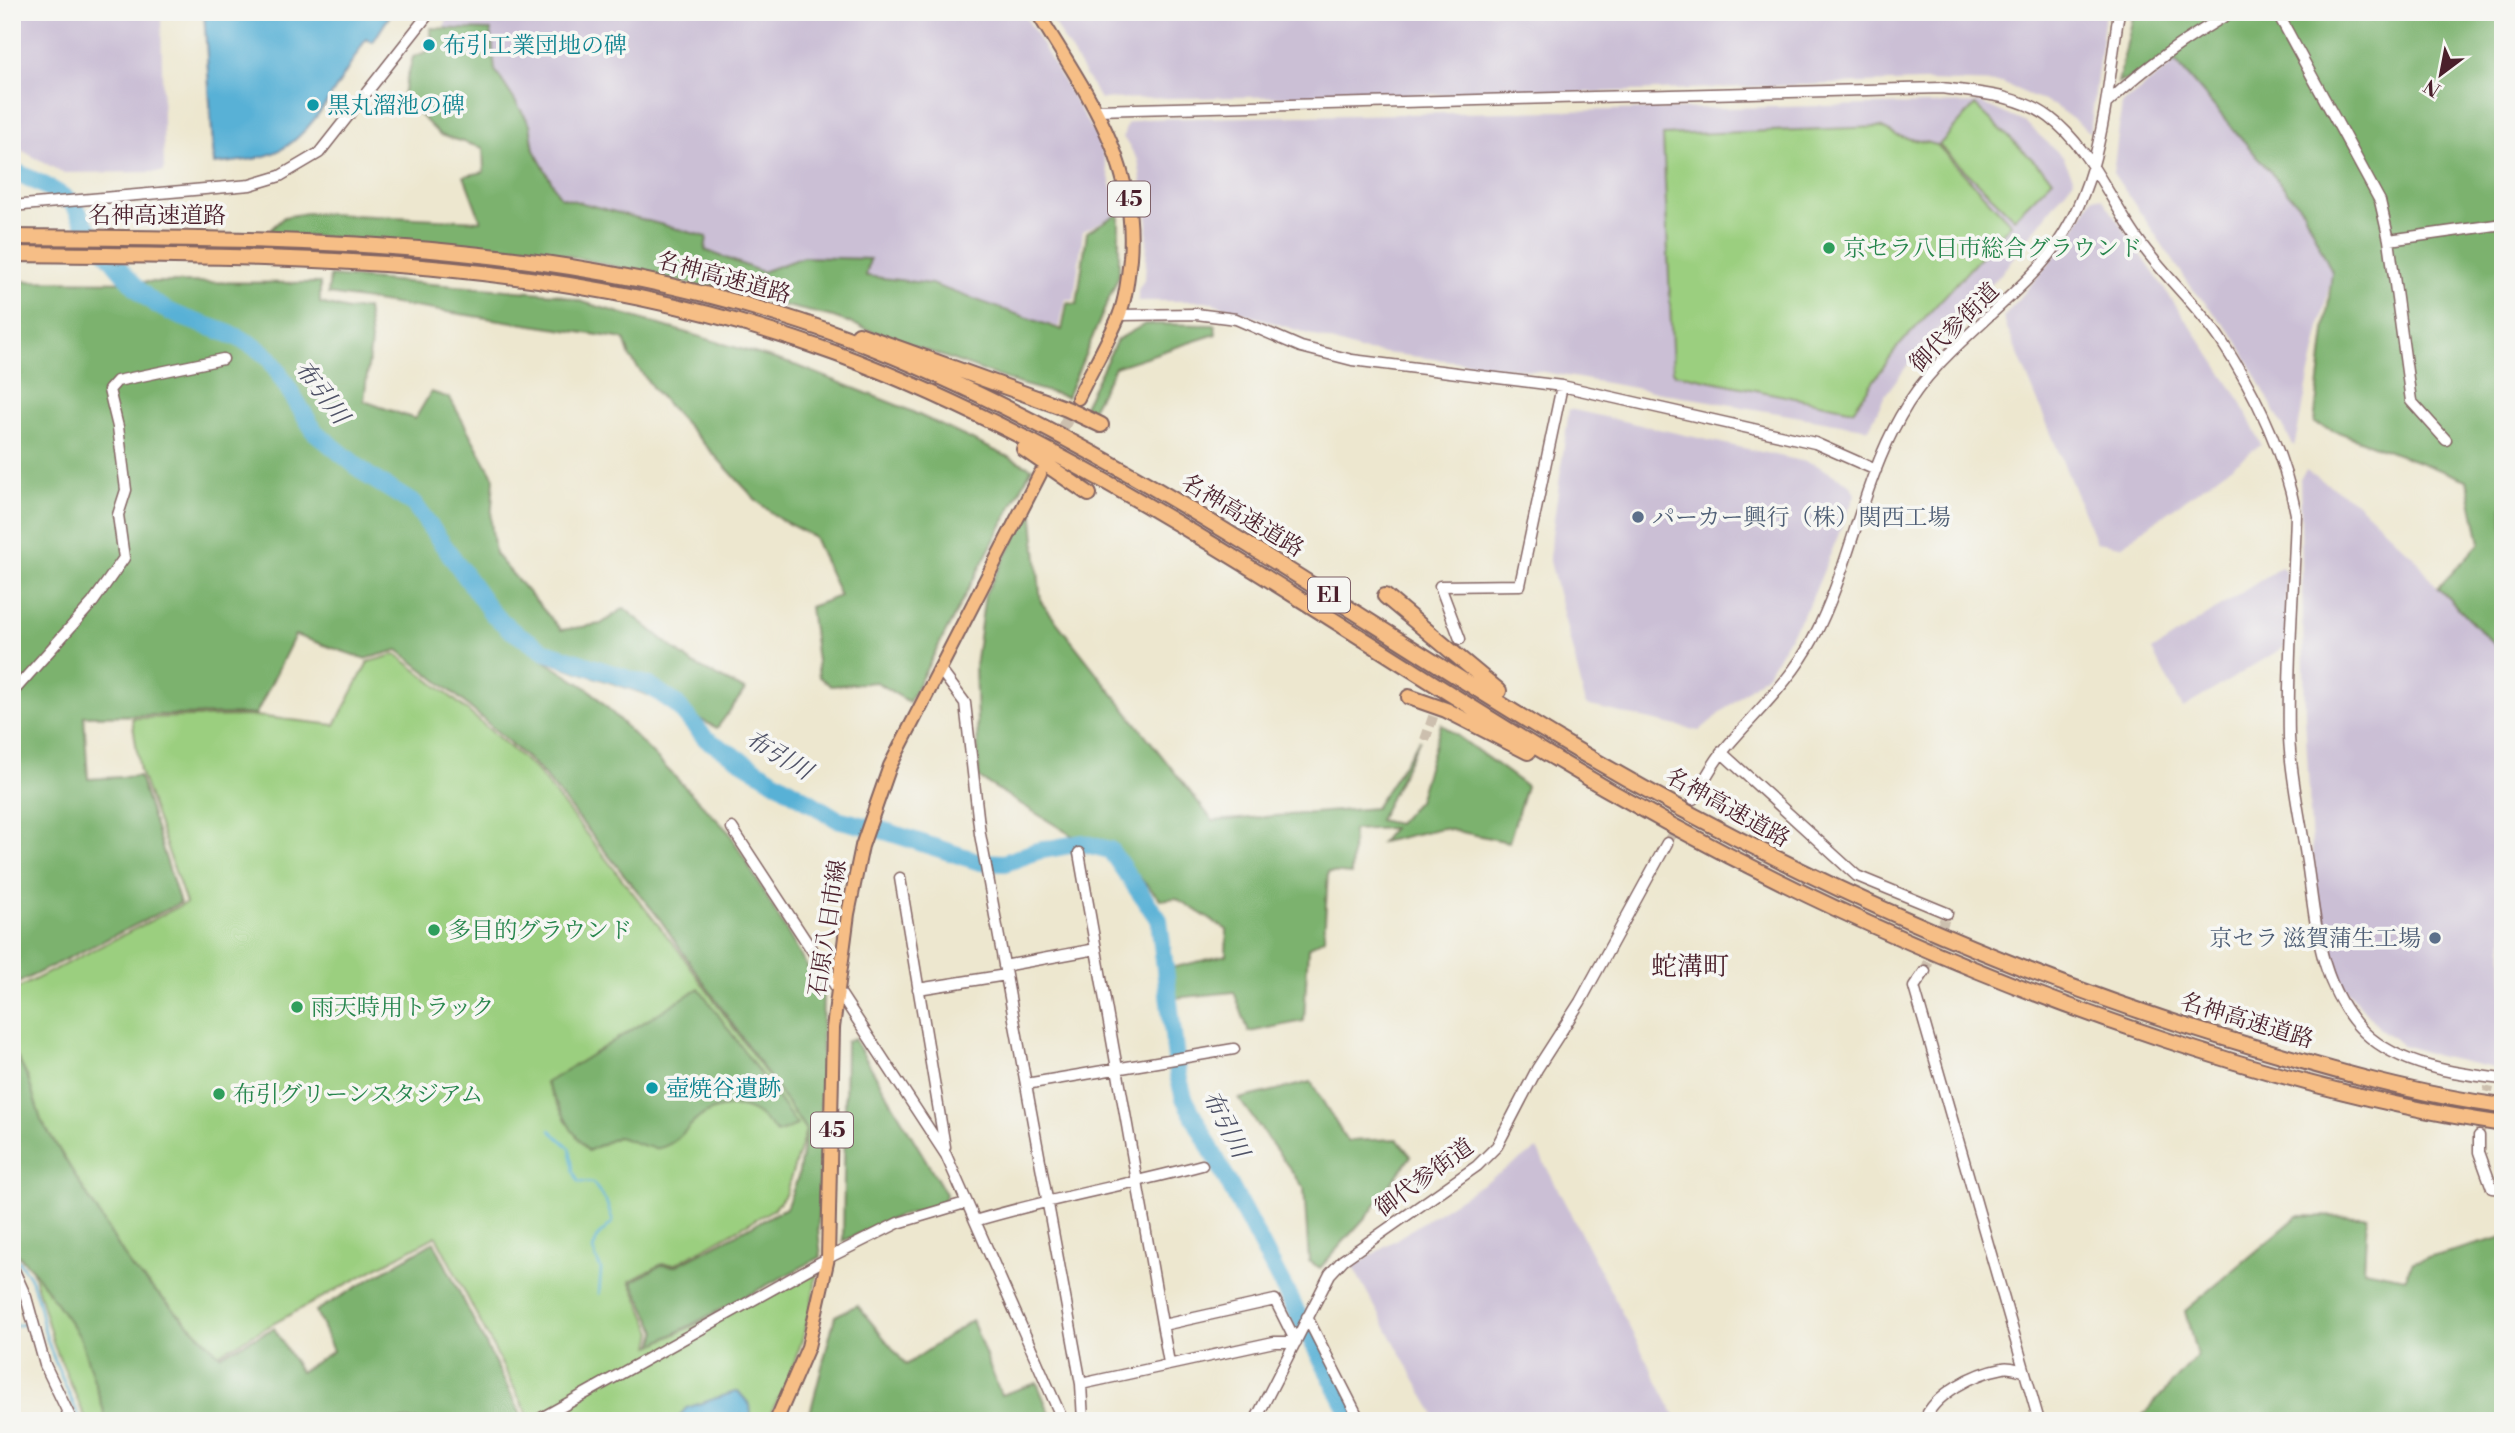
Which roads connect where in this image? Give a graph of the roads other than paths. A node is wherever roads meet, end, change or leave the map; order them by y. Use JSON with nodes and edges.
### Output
{"nodes":[{"id":1,"x":430,"y":12,"type":"edge"},
{"id":2,"x":1037,"y":12,"type":"edge"},
{"id":3,"x":2119,"y":12,"type":"edge"},
{"id":4,"x":2232,"y":12,"type":"edge"},
{"id":5,"x":2277,"y":12,"type":"edge"},
{"id":6,"x":2106,"y":104,"type":"junction"},
{"id":7,"x":1096,"y":110,"type":"junction"},
{"id":8,"x":2094,"y":172,"type":"junction"},
{"id":9,"x":12,"y":206,"type":"edge"},
{"id":10,"x":2503,"y":224,"type":"edge"},
{"id":11,"x":12,"y":237,"type":"edge"},
{"id":12,"x":2389,"y":240,"type":"junction"},
{"id":13,"x":12,"y":254,"type":"edge"},
{"id":14,"x":678,"y":286,"type":"junction"},
{"id":15,"x":1119,"y":315,"type":"junction"},
{"id":16,"x":223,"y":359,"type":"dead end"},
{"id":17,"x":1562,"y":386,"type":"junction"},
{"id":18,"x":1078,"y":398,"type":"tunnel mouth"},
{"id":19,"x":998,"y":425,"type":"junction"},
{"id":20,"x":1101,"y":425,"type":"dead end"},
{"id":21,"x":2446,"y":440,"type":"dead end"},
{"id":22,"x":1876,"y":470,"type":"junction"},
{"id":23,"x":1040,"y":474,"type":"tunnel mouth"},
{"id":24,"x":1089,"y":494,"type":"dead end"},
{"id":25,"x":1385,"y":596,"type":"dead end"},
{"id":26,"x":1460,"y":639,"type":"tunnel mouth"},
{"id":27,"x":939,"y":668,"type":"junction"},
{"id":28,"x":12,"y":693,"type":"edge"},
{"id":29,"x":1409,"y":697,"type":"dead end"},
{"id":30,"x":1565,"y":743,"type":"junction"},
{"id":31,"x":1721,"y":752,"type":"junction"},
{"id":32,"x":1693,"y":799,"type":"tunnel mouth"},
{"id":33,"x":1657,"y":817,"type":"junction"},
{"id":34,"x":733,"y":828,"type":"dead end"},
{"id":35,"x":1667,"y":843,"type":"tunnel mouth"},
{"id":36,"x":1079,"y":853,"type":"dead end"},
{"id":37,"x":900,"y":878,"type":"dead end"},
{"id":38,"x":1947,"y":913,"type":"dead end"},
{"id":39,"x":1096,"y":949,"type":"junction"},
{"id":40,"x":1005,"y":970,"type":"junction"},
{"id":41,"x":1925,"y":971,"type":"tunnel mouth"},
{"id":42,"x":838,"y":988,"type":"junction"},
{"id":43,"x":918,"y":989,"type":"junction"},
{"id":44,"x":1234,"y":1049,"type":"dead end"},
{"id":45,"x":1118,"y":1067,"type":"junction"},
{"id":46,"x":2503,"y":1079,"type":"edge"},
{"id":47,"x":1026,"y":1084,"type":"junction"},
{"id":48,"x":2503,"y":1106,"type":"edge"},
{"id":49,"x":2503,"y":1124,"type":"edge"},
{"id":50,"x":2479,"y":1136,"type":"tunnel mouth"},
{"id":51,"x":947,"y":1155,"type":"junction"},
{"id":52,"x":1202,"y":1165,"type":"dead end"},
{"id":53,"x":1137,"y":1183,"type":"junction"},
{"id":54,"x":2503,"y":1189,"type":"edge"},
{"id":55,"x":1046,"y":1199,"type":"junction"},
{"id":56,"x":965,"y":1203,"type":"junction"},
{"id":57,"x":978,"y":1220,"type":"junction"},
{"id":58,"x":828,"y":1258,"type":"junction"},
{"id":59,"x":12,"y":1266,"type":"edge"},
{"id":60,"x":1306,"y":1320,"type":"junction"},
{"id":61,"x":1163,"y":1325,"type":"junction"},
{"id":62,"x":1297,"y":1338,"type":"junction"},
{"id":63,"x":1169,"y":1363,"type":"junction"},
{"id":64,"x":2024,"y":1371,"type":"junction"},
{"id":65,"x":1081,"y":1384,"type":"junction"},
{"id":66,"x":72,"y":1421,"type":"edge"},
{"id":67,"x":536,"y":1421,"type":"edge"},
{"id":68,"x":776,"y":1421,"type":"edge"},
{"id":69,"x":1063,"y":1421,"type":"edge"},
{"id":70,"x":1083,"y":1421,"type":"edge"},
{"id":71,"x":1255,"y":1421,"type":"edge"},
{"id":72,"x":1360,"y":1421,"type":"edge"},
{"id":73,"x":1924,"y":1421,"type":"edge"},
{"id":74,"x":2039,"y":1421,"type":"edge"}],
"edges":[{"from":1,"to":9,"type":"street"},
{"from":2,"to":7,"type":"main road","number":"45"},
{"from":3,"to":6,"type":"street","name":"御代参街道"},
{"from":4,"to":6,"type":"street"},
{"from":5,"to":12,"type":"street"},
{"from":6,"to":8,"type":"street","name":"御代参街道"},
{"from":7,"to":8,"type":"street"},
{"from":7,"to":15,"type":"main road","number":"45"},
{"from":8,"to":22,"type":"street","name":"御代参街道"},
{"from":8,"to":46,"type":"street"},
{"from":10,"to":12,"type":"street"},
{"from":11,"to":14,"type":"highway","name":"名神高速道路","number":"E1"},
{"from":12,"to":21,"type":"street"},
{"from":13,"to":19,"type":"highway","name":"名神高速道路","number":"E1"},
{"from":14,"to":20,"type":"highway"},
{"from":14,"to":30,"type":"highway","name":"名神高速道路","number":"E1"},
{"from":15,"to":17,"type":"street"},
{"from":15,"to":18,"type":"main road","number":"45"},
{"from":16,"to":28,"type":"street"},
{"from":17,"to":22,"type":"street"},
{"from":17,"to":26,"type":"street"},
{"from":19,"to":24,"type":"highway"},
{"from":19,"to":33,"type":"highway","name":"名神高速道路","number":"E1"},
{"from":22,"to":31,"type":"street","name":"御代参街道"},
{"from":23,"to":27,"type":"main road","name":"石原八日市線","number":"45"},
{"from":25,"to":30,"type":"highway"},
{"from":27,"to":40,"type":"street"},
{"from":27,"to":42,"type":"main road","name":"石原八日市線","number":"45"},
{"from":29,"to":33,"type":"highway"},
{"from":30,"to":48,"type":"highway","name":"名神高速道路","number":"E1"},
{"from":31,"to":32,"type":"street","name":"御代参街道"},
{"from":31,"to":38,"type":"street"},
{"from":33,"to":49,"type":"highway","name":"名神高速道路","number":"E1"},
{"from":34,"to":42,"type":"street"},
{"from":35,"to":60,"type":"street","name":"御代参街道"},
{"from":36,"to":39,"type":"street"},
{"from":37,"to":43,"type":"street"},
{"from":39,"to":40,"type":"street"},
{"from":39,"to":45,"type":"street"},
{"from":40,"to":43,"type":"street"},
{"from":40,"to":47,"type":"street"},
{"from":41,"to":64,"type":"street"},
{"from":42,"to":51,"type":"street"},
{"from":42,"to":58,"type":"main road","name":"石原八日市線","number":"45"},
{"from":43,"to":51,"type":"street"},
{"from":44,"to":45,"type":"street"},
{"from":45,"to":47,"type":"street"},
{"from":45,"to":53,"type":"street"},
{"from":47,"to":55,"type":"street"},
{"from":50,"to":54,"type":"street"},
{"from":51,"to":56,"type":"street"},
{"from":52,"to":53,"type":"street"},
{"from":53,"to":55,"type":"street"},
{"from":53,"to":61,"type":"street"},
{"from":55,"to":57,"type":"street"},
{"from":55,"to":65,"type":"street"},
{"from":56,"to":57,"type":"street"},
{"from":56,"to":58,"type":"street"},
{"from":57,"to":69,"type":"street"},
{"from":58,"to":67,"type":"street"},
{"from":58,"to":68,"type":"main road","name":"石原八日市線","number":"45"},
{"from":59,"to":66,"type":"street"},
{"from":60,"to":62,"type":"street","name":"御代参街道"},
{"from":60,"to":72,"type":"street"},
{"from":61,"to":62,"type":"street"},
{"from":61,"to":63,"type":"street"},
{"from":62,"to":63,"type":"street"},
{"from":62,"to":71,"type":"street","name":"御代参街道"},
{"from":63,"to":65,"type":"street"},
{"from":64,"to":73,"type":"street"},
{"from":64,"to":74,"type":"street"},
{"from":65,"to":70,"type":"street"}]}
